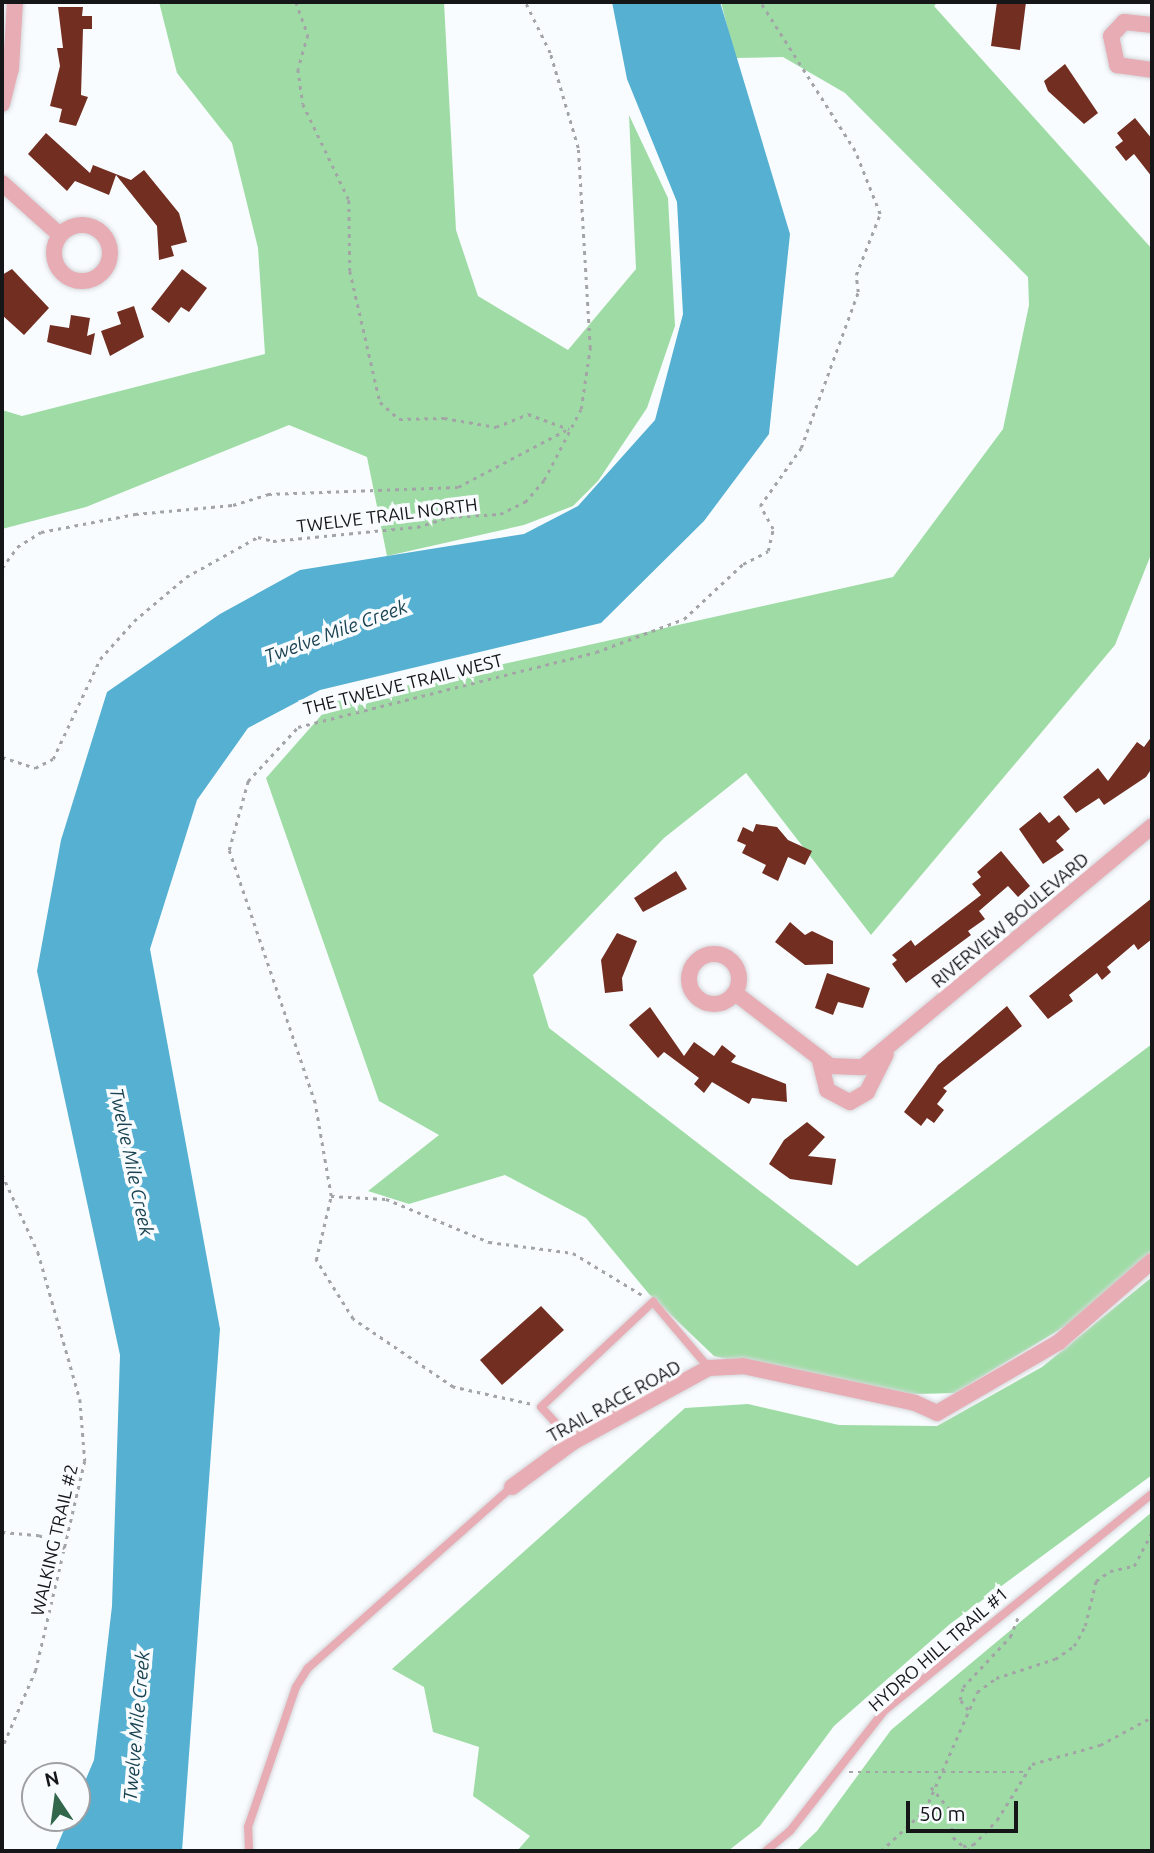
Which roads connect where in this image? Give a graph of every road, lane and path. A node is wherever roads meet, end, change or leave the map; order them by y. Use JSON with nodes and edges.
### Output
{"nodes":[{"id":1,"x":15,"y":2,"type":"edge"},
{"id":2,"x":296,"y":2,"type":"edge"},
{"id":3,"x":525,"y":2,"type":"edge"},
{"id":4,"x":760,"y":2,"type":"edge"},
{"id":5,"x":1152,"y":25,"type":"edge"},
{"id":6,"x":1152,"y":70,"type":"edge"},
{"id":7,"x":2,"y":104,"type":"edge"},
{"id":8,"x":2,"y":183,"type":"edge"},
{"id":9,"x":60,"y":235,"type":"dead end"},
{"id":10,"x":569,"y":429,"type":"junction"},
{"id":11,"x":2,"y":568,"type":"edge"},
{"id":12,"x":2,"y":757,"type":"edge"},
{"id":13,"x":1152,"y":826,"type":"edge"},
{"id":14,"x":735,"y":993,"type":"dead end"},
{"id":15,"x":892,"y":1042,"type":"junction"},
{"id":16,"x":819,"y":1058,"type":"junction"},
{"id":17,"x":2,"y":1174,"type":"edge"},
{"id":18,"x":331,"y":1196,"type":"junction"},
{"id":19,"x":1152,"y":1261,"type":"edge"},
{"id":20,"x":653,"y":1302,"type":"junction"},
{"id":21,"x":709,"y":1368,"type":"junction"},
{"id":22,"x":541,"y":1407,"type":"junction"},
{"id":23,"x":573,"y":1442,"type":"junction"},
{"id":24,"x":512,"y":1487,"type":"joint"},
{"id":25,"x":1152,"y":1494,"type":"edge"},
{"id":26,"x":2,"y":1532,"type":"edge"},
{"id":27,"x":1152,"y":1532,"type":"edge"},
{"id":28,"x":68,"y":1549,"type":"junction"},
{"id":29,"x":1017,"y":1602,"type":"junction"},
{"id":30,"x":968,"y":1710,"type":"junction"},
{"id":31,"x":1152,"y":1717,"type":"edge"},
{"id":32,"x":2,"y":1749,"type":"edge"},
{"id":33,"x":939,"y":1771,"type":"junction"},
{"id":34,"x":1024,"y":1772,"type":"junction"},
{"id":35,"x":836,"y":1773,"type":"junction"},
{"id":36,"x":932,"y":1787,"type":"junction"},
{"id":37,"x":973,"y":1845,"type":"junction"},
{"id":38,"x":249,"y":1851,"type":"edge"},
{"id":39,"x":766,"y":1851,"type":"edge"},
{"id":40,"x":881,"y":1851,"type":"edge"},
{"id":41,"x":967,"y":1851,"type":"edge"}],
"edges":[{"from":1,"to":7,"type":"street"},
{"from":2,"to":10,"type":"path"},
{"from":3,"to":10,"type":"path","name":"TWELVE TRAIL NORTH"},
{"from":4,"to":18,"type":"path","name":"THE TWELVE TRAIL WEST"},
{"from":5,"to":6,"type":"street"},
{"from":8,"to":9,"type":"street"},
{"from":10,"to":11,"type":"path"},
{"from":10,"to":12,"type":"path","name":"TWELVE TRAIL NORTH"},
{"from":13,"to":15,"type":"street","name":"RIVERVIEW BOULEVARD"},
{"from":14,"to":16,"type":"street","name":"RIVERVIEW BOULEVARD"},
{"from":15,"to":16,"type":"street","name":"RIVERVIEW BOULEVARD"},
{"from":15,"to":16,"type":"street","name":"RIVERVIEW BOULEVARD"},
{"from":17,"to":28,"type":"path","name":"WALKING TRAIL #2"},
{"from":18,"to":20,"type":"path"},
{"from":18,"to":22,"type":"path","name":"THE TWELVE TRAIL WEST"},
{"from":19,"to":21,"type":"street","name":"TRAIL RACE ROAD"},
{"from":20,"to":21,"type":"lane"},
{"from":20,"to":22,"type":"lane"},
{"from":21,"to":23,"type":"street","name":"TRAIL RACE ROAD"},
{"from":22,"to":23,"type":"lane"},
{"from":23,"to":24,"type":"street","name":"TRAIL RACE ROAD"},
{"from":24,"to":38,"type":"lane","name":"TRAIL RACE ROAD"},
{"from":25,"to":29,"type":"lane","name":"HYDRO HILL TRAIL #1"},
{"from":26,"to":28,"type":"path"},
{"from":27,"to":30,"type":"path"},
{"from":28,"to":32,"type":"path","name":"WALKING TRAIL #2"},
{"from":29,"to":30,"type":"path"},
{"from":29,"to":35,"type":"lane","name":"HYDRO HILL TRAIL #1"},
{"from":30,"to":33,"type":"path"},
{"from":31,"to":34,"type":"path"},
{"from":33,"to":34,"type":"path"},
{"from":33,"to":35,"type":"path"},
{"from":33,"to":36,"type":"path"},
{"from":34,"to":37,"type":"path"},
{"from":35,"to":39,"type":"lane","name":"HYDRO HILL TRAIL #1"},
{"from":36,"to":37,"type":"path"},
{"from":36,"to":40,"type":"path"},
{"from":37,"to":41,"type":"path"}]}
